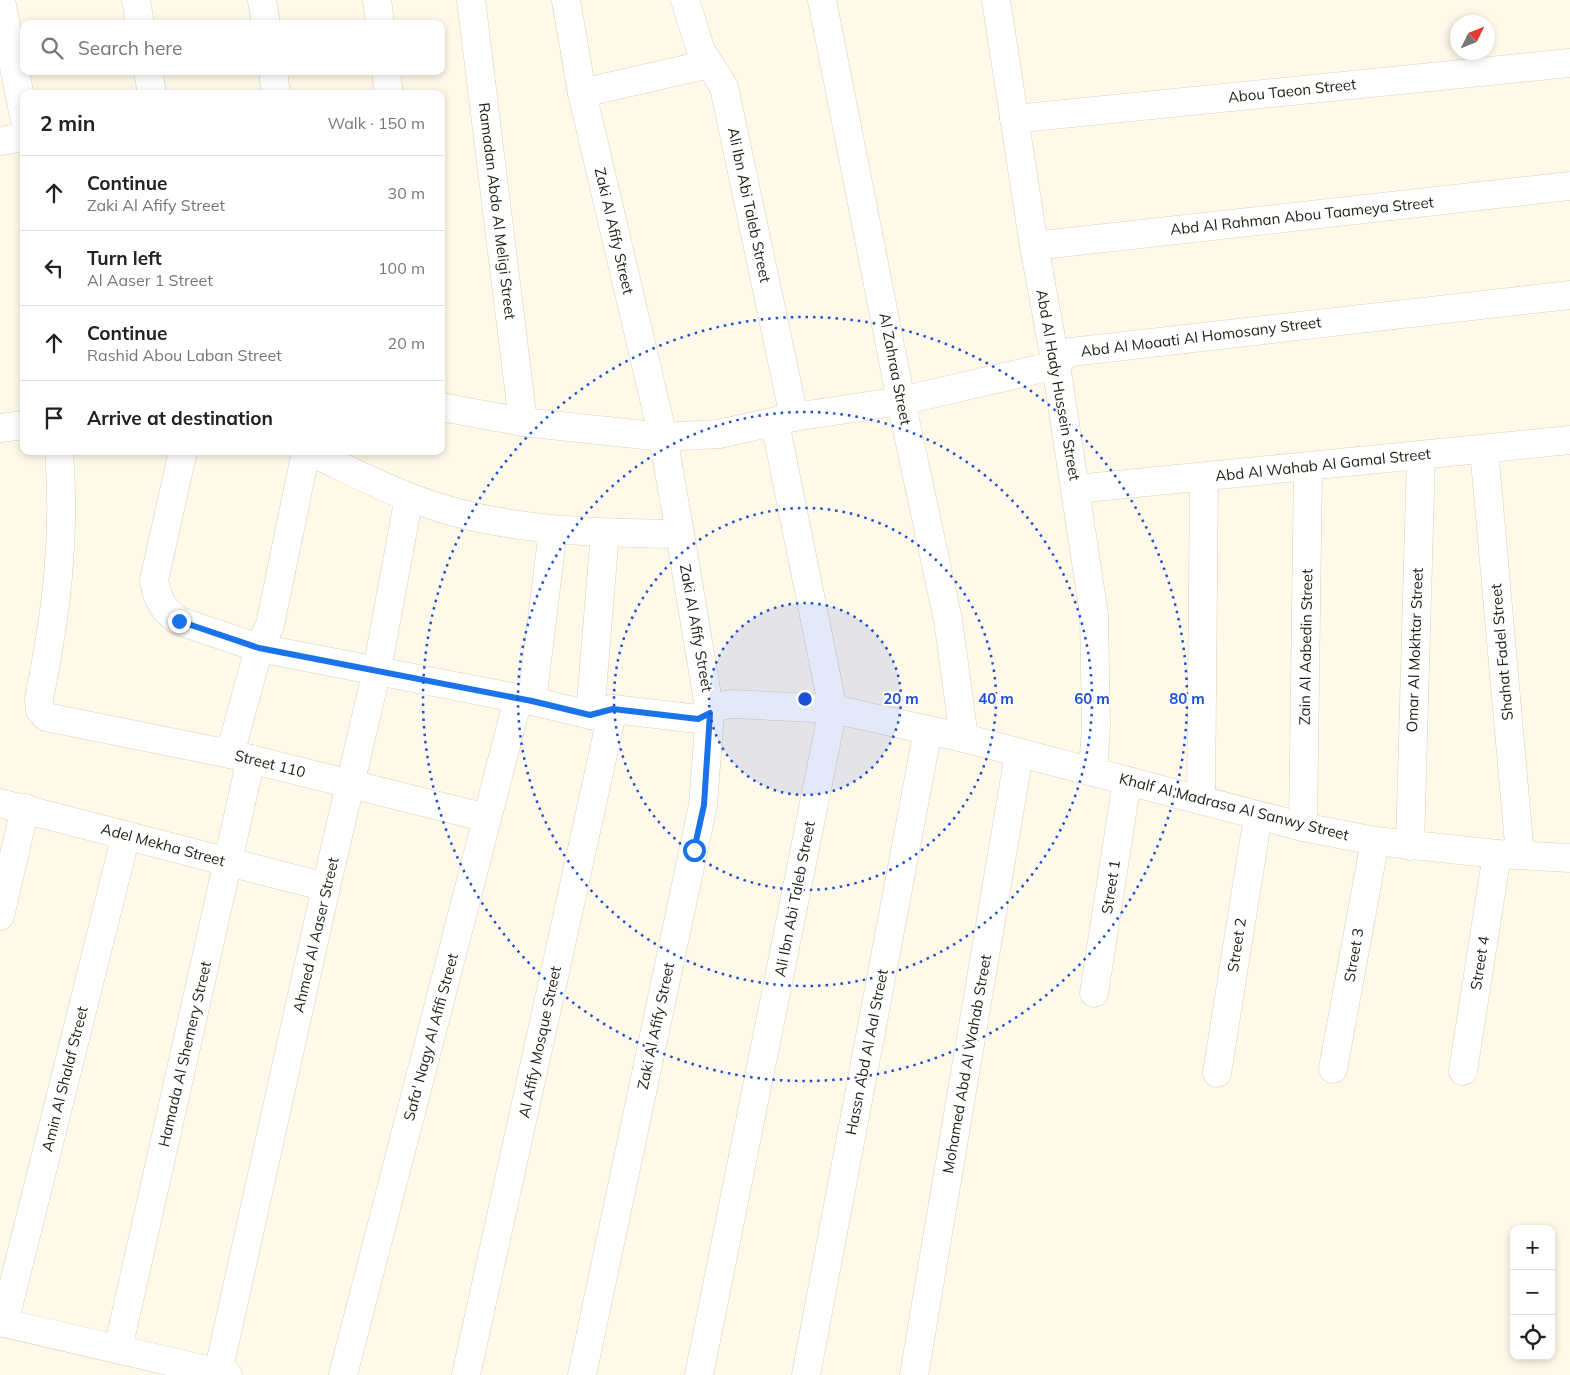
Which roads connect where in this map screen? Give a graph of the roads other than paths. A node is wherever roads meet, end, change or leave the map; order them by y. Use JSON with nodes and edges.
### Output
{"nodes":[{"id":1,"x":1,"y":0,"type":"edge"},
{"id":2,"x":136,"y":0,"type":"edge"},
{"id":3,"x":262,"y":0,"type":"edge"},
{"id":4,"x":376,"y":0,"type":"edge"},
{"id":5,"x":471,"y":0,"type":"edge"},
{"id":6,"x":566,"y":0,"type":"edge"},
{"id":7,"x":684,"y":0,"type":"edge"},
{"id":8,"x":822,"y":0,"type":"edge"},
{"id":9,"x":996,"y":0,"type":"edge"},
{"id":10,"x":139,"y":20,"type":"edge"},
{"id":11,"x":265,"y":20,"type":"edge"},
{"id":12,"x":379,"y":20,"type":"edge"},
{"id":13,"x":1570,"y":63,"type":"edge"},
{"id":14,"x":709,"y":64,"type":"junction"},
{"id":15,"x":149,"y":75,"type":"edge"},
{"id":16,"x":274,"y":75,"type":"edge"},
{"id":17,"x":387,"y":75,"type":"edge"},
{"id":18,"x":151,"y":90,"type":"edge"},
{"id":19,"x":275,"y":90,"type":"edge"},
{"id":20,"x":388,"y":90,"type":"edge"},
{"id":21,"x":582,"y":93,"type":"junction"},
{"id":22,"x":20,"y":97,"type":"edge"},
{"id":23,"x":1014,"y":119,"type":"junction"},
{"id":24,"x":20,"y":138,"type":"edge"},
{"id":25,"x":0,"y":141,"type":"edge"},
{"id":26,"x":1570,"y":186,"type":"edge"},
{"id":27,"x":1034,"y":246,"type":"junction"},
{"id":28,"x":1570,"y":295,"type":"edge"},
{"id":29,"x":1056,"y":365,"type":"junction"},
{"id":30,"x":900,"y":400,"type":"junction"},
{"id":31,"x":445,"y":408,"type":"edge"},
{"id":32,"x":785,"y":420,"type":"junction"},
{"id":33,"x":524,"y":422,"type":"junction"},
{"id":34,"x":20,"y":426,"type":"edge"},
{"id":35,"x":0,"y":428,"type":"edge"},
{"id":36,"x":663,"y":437,"type":"junction"},
{"id":37,"x":1570,"y":440,"type":"edge"},
{"id":38,"x":1484,"y":449,"type":"junction"},
{"id":39,"x":59,"y":455,"type":"edge"},
{"id":40,"x":182,"y":455,"type":"edge"},
{"id":41,"x":306,"y":455,"type":"edge"},
{"id":42,"x":316,"y":455,"type":"edge"},
{"id":43,"x":1421,"y":455,"type":"junction"},
{"id":44,"x":1308,"y":467,"type":"junction"},
{"id":45,"x":1204,"y":477,"type":"junction"},
{"id":46,"x":1076,"y":489,"type":"junction"},
{"id":47,"x":409,"y":497,"type":"junction"},
{"id":48,"x":553,"y":530,"type":"junction"},
{"id":49,"x":605,"y":533,"type":"junction"},
{"id":50,"x":680,"y":534,"type":"junction"},
{"id":51,"x":259,"y":648,"type":"junction"},
{"id":52,"x":377,"y":670,"type":"junction"},
{"id":53,"x":525,"y":700,"type":"junction"},
{"id":54,"x":833,"y":709,"type":"junction"},
{"id":55,"x":601,"y":712,"type":"junction"},
{"id":56,"x":710,"y":713,"type":"junction"},
{"id":57,"x":928,"y":730,"type":"junction"},
{"id":58,"x":964,"y":738,"type":"junction"},
{"id":59,"x":1019,"y":754,"type":"junction"},
{"id":60,"x":241,"y":756,"type":"junction"},
{"id":61,"x":1093,"y":772,"type":"junction"},
{"id":62,"x":1127,"y":781,"type":"junction"},
{"id":63,"x":350,"y":784,"type":"junction"},
{"id":64,"x":1201,"y":799,"type":"junction"},
{"id":65,"x":13,"y":806,"type":"edge"},
{"id":66,"x":1258,"y":816,"type":"junction"},
{"id":67,"x":488,"y":818,"type":"junction"},
{"id":68,"x":1304,"y":827,"type":"junction"},
{"id":69,"x":126,"y":835,"type":"junction"},
{"id":70,"x":1375,"y":841,"type":"junction"},
{"id":71,"x":1410,"y":846,"type":"junction"},
{"id":72,"x":1508,"y":855,"type":"junction"},
{"id":73,"x":1570,"y":858,"type":"edge"},
{"id":74,"x":228,"y":862,"type":"junction"},
{"id":75,"x":326,"y":887,"type":"junction"},
{"id":76,"x":0,"y":916,"type":"edge"},
{"id":77,"x":1094,"y":992,"type":"dead end"},
{"id":78,"x":1333,"y":1069,"type":"dead end"},
{"id":79,"x":1463,"y":1071,"type":"dead end"},
{"id":80,"x":1216,"y":1074,"type":"dead end"},
{"id":81,"x":2,"y":1322,"type":"edge"},
{"id":82,"x":118,"y":1349,"type":"junction"},
{"id":83,"x":173,"y":1369,"type":"edge"},
{"id":84,"x":223,"y":1374,"type":"edge"},
{"id":85,"x":343,"y":1375,"type":"edge"},
{"id":86,"x":466,"y":1375,"type":"edge"},
{"id":87,"x":582,"y":1375,"type":"edge"},
{"id":88,"x":699,"y":1375,"type":"edge"},
{"id":89,"x":806,"y":1375,"type":"edge"},
{"id":90,"x":914,"y":1375,"type":"edge"}],
"edges":[{"from":1,"to":22,"type":"street"},
{"from":2,"to":10,"type":"street"},
{"from":3,"to":11,"type":"street"},
{"from":4,"to":12,"type":"street"},
{"from":5,"to":33,"type":"street","name":"Ramadan Abdo Al Meligi Street"},
{"from":6,"to":21,"type":"street","name":"Zaki Al Afify Street"},
{"from":7,"to":14,"type":"street","name":"Ali Ibn Abi Taleb Street"},
{"from":8,"to":30,"type":"street","name":"Al Zahraa Street"},
{"from":9,"to":23,"type":"street","name":"Abd Al Hady Hussein Street"},
{"from":13,"to":23,"type":"street","name":"Abou Taeon Street"},
{"from":14,"to":21,"type":"street"},
{"from":14,"to":32,"type":"street","name":"Ali Ibn Abi Taleb Street"},
{"from":15,"to":18,"type":"street"},
{"from":16,"to":19,"type":"street"},
{"from":17,"to":20,"type":"street"},
{"from":21,"to":36,"type":"street","name":"Zaki Al Afify Street"},
{"from":23,"to":27,"type":"street","name":"Abd Al Hady Hussein Street"},
{"from":24,"to":25,"type":"street"},
{"from":26,"to":27,"type":"street","name":"Abd Al Rahman Abou Taameya Street"},
{"from":27,"to":29,"type":"street","name":"Abd Al Hady Hussein Street"},
{"from":28,"to":29,"type":"street","name":"Abd Al Moaati Al Homosany Street"},
{"from":29,"to":30,"type":"street","name":"Abd Al Moaati Al Homosany Street"},
{"from":29,"to":46,"type":"street","name":"Abd Al Hady Hussein Street"},
{"from":30,"to":32,"type":"street","name":"Abd Al Moaati Al Homosany Street"},
{"from":30,"to":58,"type":"street","name":"Al Zahraa Street"},
{"from":31,"to":33,"type":"street","name":"Abd Al Moaati Al Homosany Street"},
{"from":32,"to":36,"type":"street","name":"Abd Al Moaati Al Homosany Street"},
{"from":32,"to":54,"type":"street","name":"Ali Ibn Abi Taleb Street"},
{"from":33,"to":36,"type":"street","name":"Abd Al Moaati Al Homosany Street"},
{"from":34,"to":35,"type":"street"},
{"from":36,"to":50,"type":"street","name":"Zaki Al Afify Street"},
{"from":37,"to":38,"type":"street","name":"Abd Al Wahab Al Gamal Street"},
{"from":38,"to":43,"type":"street","name":"Abd Al Wahab Al Gamal Street"},
{"from":38,"to":72,"type":"street","name":"Shahat Fadel Street"},
{"from":39,"to":60,"type":"street","name":"Street 110"},
{"from":40,"to":51,"type":"street","name":"Khalf Al Madrasa Al Sanwy Street"},
{"from":41,"to":51,"type":"street","name":"Hamada Al Shemery Street"},
{"from":42,"to":47,"type":"street"},
{"from":43,"to":44,"type":"street","name":"Abd Al Wahab Al Gamal Street"},
{"from":43,"to":71,"type":"street","name":"Omar Al Mokhtar Street"},
{"from":44,"to":45,"type":"street","name":"Abd Al Wahab Al Gamal Street"},
{"from":44,"to":68,"type":"street","name":"Zain Al Aabedin Street"},
{"from":45,"to":46,"type":"street","name":"Abd Al Wahab Al Gamal Street"},
{"from":45,"to":64,"type":"street"},
{"from":46,"to":61,"type":"street","name":"Abd Al Hady Hussein Street"},
{"from":47,"to":48,"type":"street"},
{"from":47,"to":52,"type":"street","name":"Ahmed Al Aaser Street"},
{"from":48,"to":49,"type":"street"},
{"from":48,"to":53,"type":"street","name":"Safa' Nagy Al Afifi Street"},
{"from":49,"to":50,"type":"street"},
{"from":49,"to":55,"type":"street","name":"Al Afify Mosque Street"},
{"from":50,"to":56,"type":"street","name":"Zaki Al Afify Street"},
{"from":51,"to":52,"type":"street","name":"Khalf Al Madrasa Al Sanwy Street"},
{"from":51,"to":60,"type":"street","name":"Hamada Al Shemery Street"},
{"from":52,"to":53,"type":"street","name":"Khalf Al Madrasa Al Sanwy Street"},
{"from":52,"to":63,"type":"street","name":"Ahmed Al Aaser Street"},
{"from":53,"to":55,"type":"street","name":"Khalf Al Madrasa Al Sanwy Street"},
{"from":53,"to":67,"type":"street","name":"Safa' Nagy Al Afifi Street"},
{"from":54,"to":56,"type":"street","name":"Khalf Al Madrasa Al Sanwy Street"},
{"from":54,"to":57,"type":"street","name":"Khalf Al Madrasa Al Sanwy Street"},
{"from":54,"to":88,"type":"street","name":"Ali Ibn Abi Taleb Street"},
{"from":55,"to":56,"type":"street","name":"Khalf Al Madrasa Al Sanwy Street"},
{"from":55,"to":86,"type":"street","name":"Al Afify Mosque Street"},
{"from":56,"to":87,"type":"street","name":"Zaki Al Afify Street"},
{"from":57,"to":58,"type":"street","name":"Khalf Al Madrasa Al Sanwy Street"},
{"from":57,"to":89,"type":"street","name":"Hassn Abd Al Aal Street"},
{"from":58,"to":59,"type":"street","name":"Khalf Al Madrasa Al Sanwy Street"},
{"from":59,"to":61,"type":"street","name":"Khalf Al Madrasa Al Sanwy Street"},
{"from":59,"to":90,"type":"street","name":"Mohamed Abd Al Wahab Street"},
{"from":60,"to":63,"type":"street","name":"Street 110"},
{"from":60,"to":74,"type":"street","name":"Hamada Al Shemery Street"},
{"from":61,"to":62,"type":"street","name":"Khalf Al Madrasa Al Sanwy Street"},
{"from":62,"to":64,"type":"street","name":"Khalf Al Madrasa Al Sanwy Street"},
{"from":62,"to":77,"type":"street","name":"Street 1"},
{"from":63,"to":67,"type":"street","name":"Street 110"},
{"from":63,"to":75,"type":"street","name":"Ahmed Al Aaser Street"},
{"from":64,"to":66,"type":"street","name":"Khalf Al Madrasa Al Sanwy Street"},
{"from":65,"to":69,"type":"street","name":"Adel Mekha Street"},
{"from":65,"to":76,"type":"street"},
{"from":66,"to":68,"type":"street","name":"Khalf Al Madrasa Al Sanwy Street"},
{"from":66,"to":80,"type":"street","name":"Street 2"},
{"from":67,"to":85,"type":"street","name":"Safa' Nagy Al Afifi Street"},
{"from":68,"to":70,"type":"street","name":"Khalf Al Madrasa Al Sanwy Street"},
{"from":69,"to":74,"type":"street","name":"Adel Mekha Street"},
{"from":69,"to":81,"type":"street","name":"Amin Al Shalaf Street"},
{"from":70,"to":71,"type":"street","name":"Khalf Al Madrasa Al Sanwy Street"},
{"from":70,"to":78,"type":"street","name":"Street 3"},
{"from":71,"to":72,"type":"street","name":"Khalf Al Madrasa Al Sanwy Street"},
{"from":72,"to":73,"type":"street","name":"Khalf Al Madrasa Al Sanwy Street"},
{"from":72,"to":79,"type":"street","name":"Street 4"},
{"from":74,"to":75,"type":"street","name":"Adel Mekha Street"},
{"from":74,"to":82,"type":"street","name":"Hamada Al Shemery Street"},
{"from":75,"to":84,"type":"street","name":"Ahmed Al Aaser Street"},
{"from":81,"to":82,"type":"street"},
{"from":82,"to":83,"type":"street"},
{"from":83,"to":84,"type":"street"}]}
